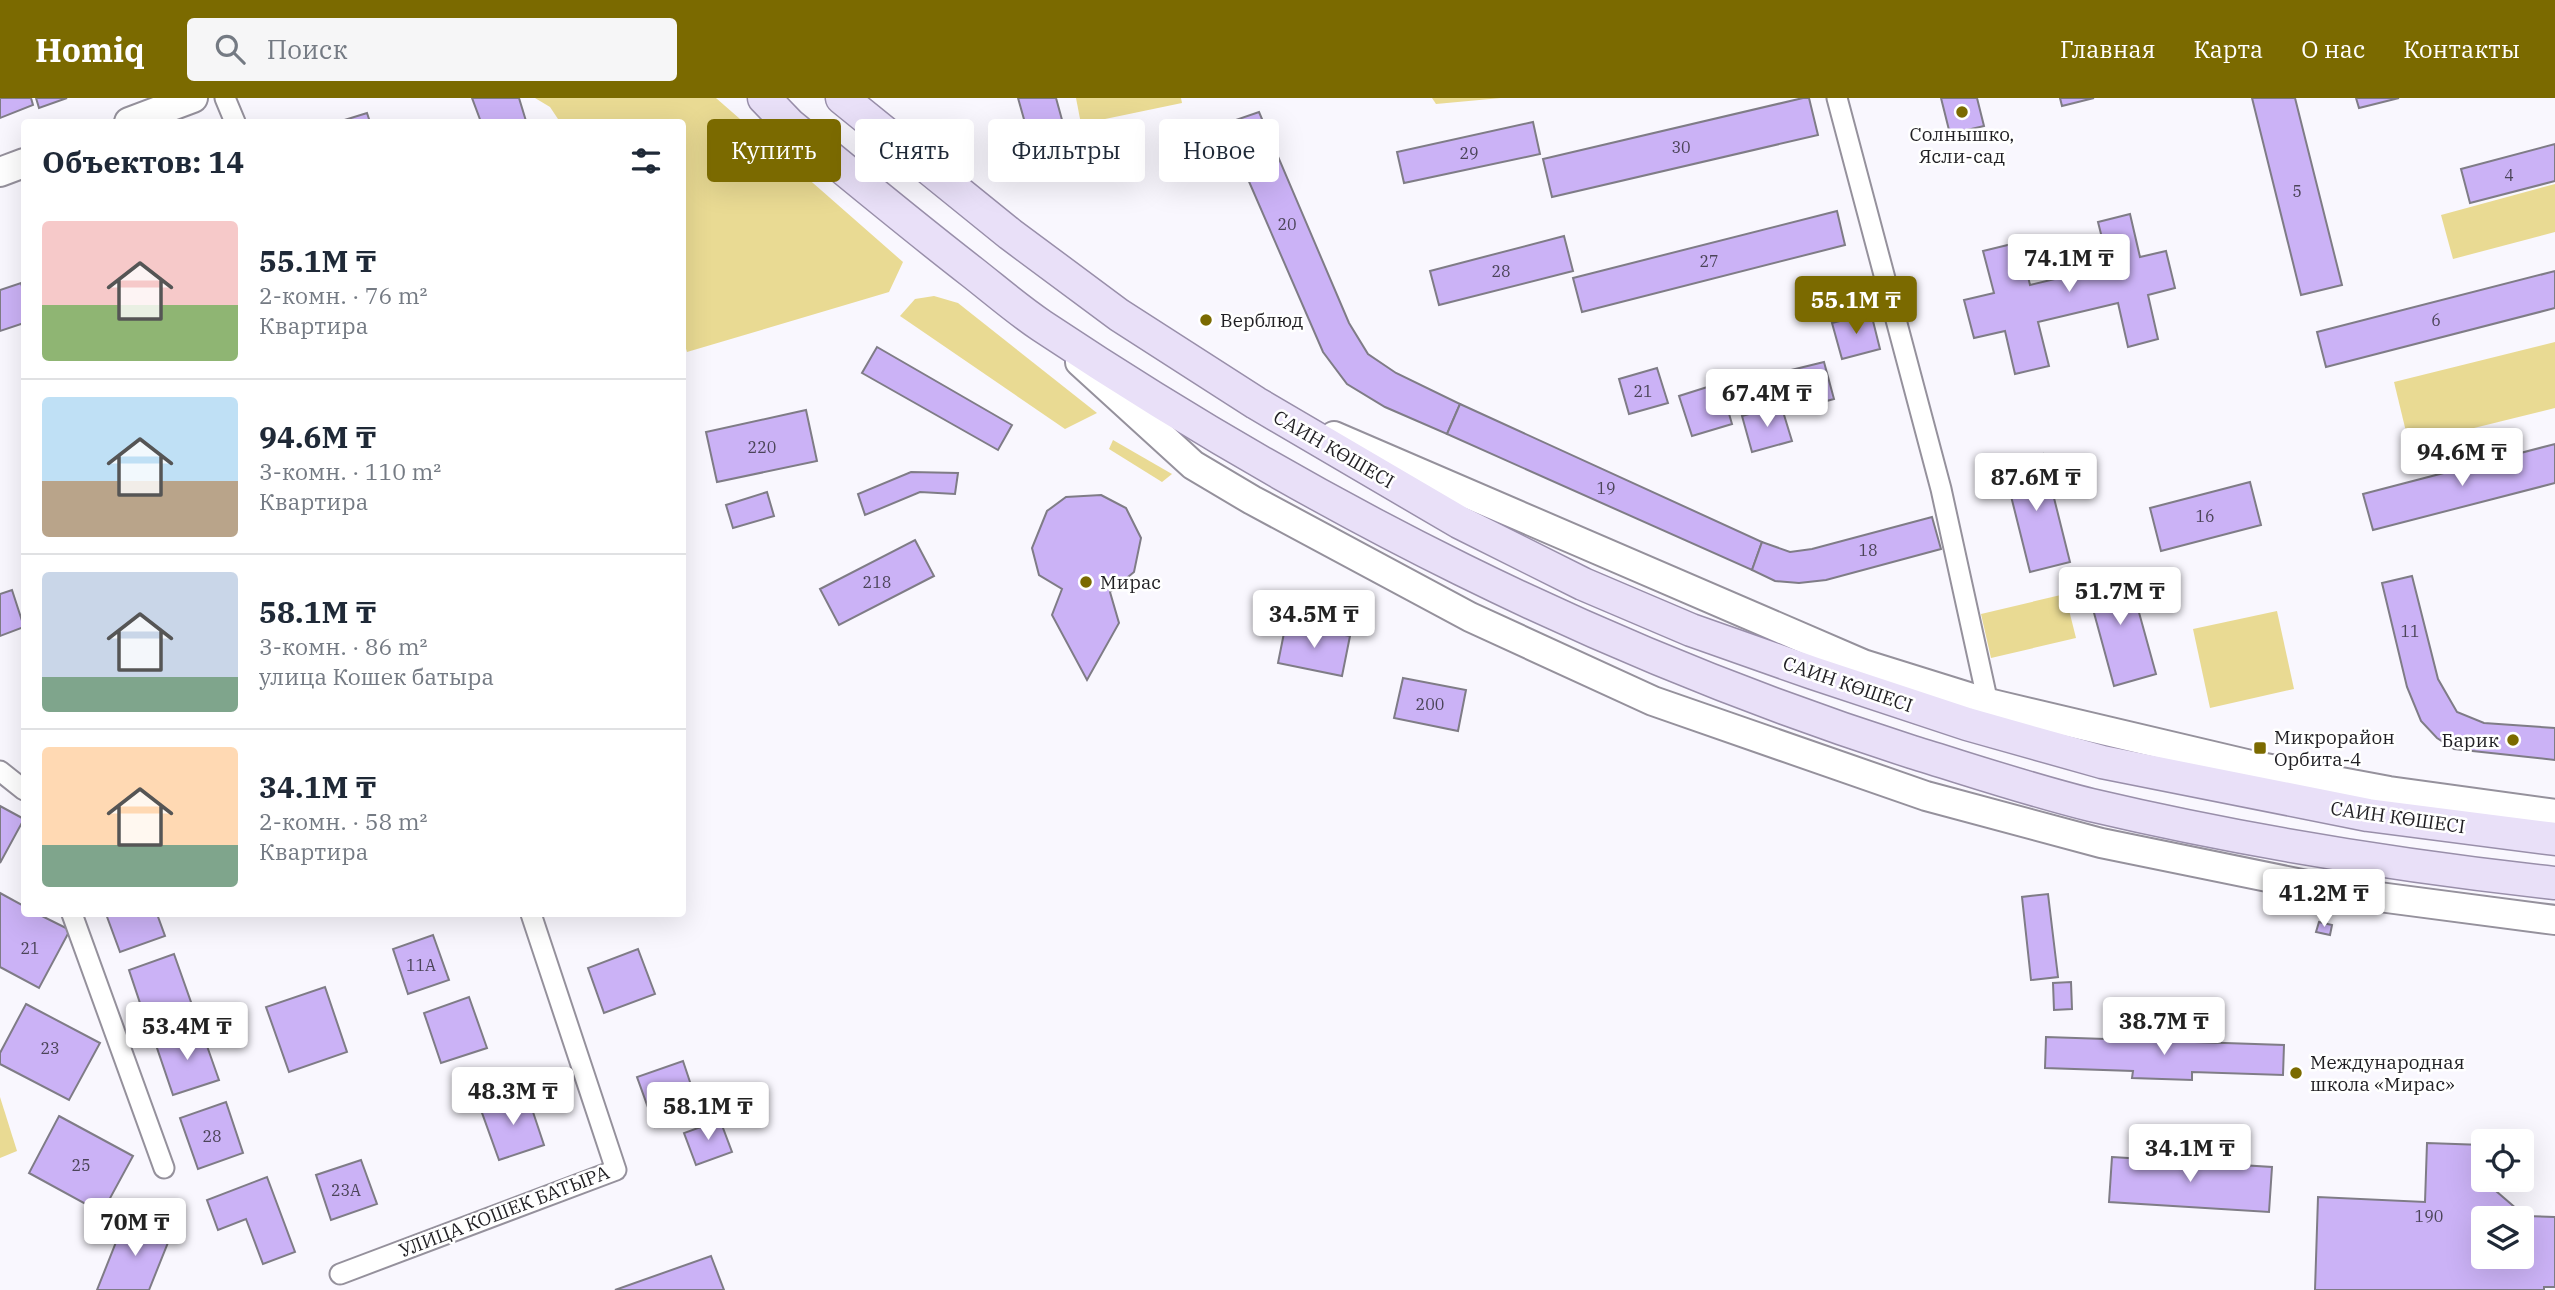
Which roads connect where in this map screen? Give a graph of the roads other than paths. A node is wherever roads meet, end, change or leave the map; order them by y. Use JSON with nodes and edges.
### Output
{"nodes":[{"id":1,"x":193,"y":98,"type":"edge"},
{"id":2,"x":225,"y":98,"type":"edge"},
{"id":3,"x":752,"y":98,"type":"edge"},
{"id":4,"x":764,"y":98,"type":"edge"},
{"id":5,"x":842,"y":98,"type":"edge"},
{"id":6,"x":1837,"y":98,"type":"edge"},
{"id":7,"x":137,"y":119,"type":"edge"},
{"id":8,"x":233,"y":119,"type":"edge"},
{"id":9,"x":782,"y":119,"type":"edge"},
{"id":10,"x":784,"y":119,"type":"edge"},
{"id":11,"x":21,"y":164,"type":"edge"},
{"id":12,"x":841,"y":166,"type":"edge"},
{"id":13,"x":0,"y":172,"type":"edge"},
{"id":14,"x":1039,"y":324,"type":"junction"},
{"id":15,"x":1256,"y":403,"type":"junction"},
{"id":16,"x":1988,"y":703,"type":"junction"},
{"id":17,"x":0,"y":771,"type":"edge"},
{"id":18,"x":21,"y":788,"type":"edge"},
{"id":19,"x":2555,"y":814,"type":"edge"},
{"id":20,"x":2555,"y":839,"type":"edge"},
{"id":21,"x":2555,"y":883,"type":"edge"},
{"id":22,"x":73,"y":917,"type":"edge"},
{"id":23,"x":532,"y":917,"type":"edge"},
{"id":24,"x":2555,"y":920,"type":"edge"},
{"id":25,"x":164,"y":1168,"type":"dead end"},
{"id":26,"x":340,"y":1274,"type":"dead end"}],
"edges":[{"from":1,"to":7,"type":"street"},
{"from":2,"to":8,"type":"street"},
{"from":3,"to":9,"type":"street"},
{"from":4,"to":10,"type":"main road"},
{"from":5,"to":15,"type":"main road"},
{"from":6,"to":16,"type":"street"},
{"from":11,"to":13,"type":"street"},
{"from":12,"to":14,"type":"main road"},
{"from":14,"to":21,"type":"main road"},
{"from":14,"to":24,"type":"street"},
{"from":15,"to":16,"type":"street","name":"САИН КӨШЕСІ"},
{"from":15,"to":20,"type":"main road","name":"САИН КӨШЕСІ"},
{"from":16,"to":19,"type":"street","name":"САИН КӨШЕСІ"},
{"from":17,"to":18,"type":"street"},
{"from":22,"to":25,"type":"street"},
{"from":23,"to":26,"type":"street","name":"УЛИЦА КОШЕК БАТЫРА"}]}
